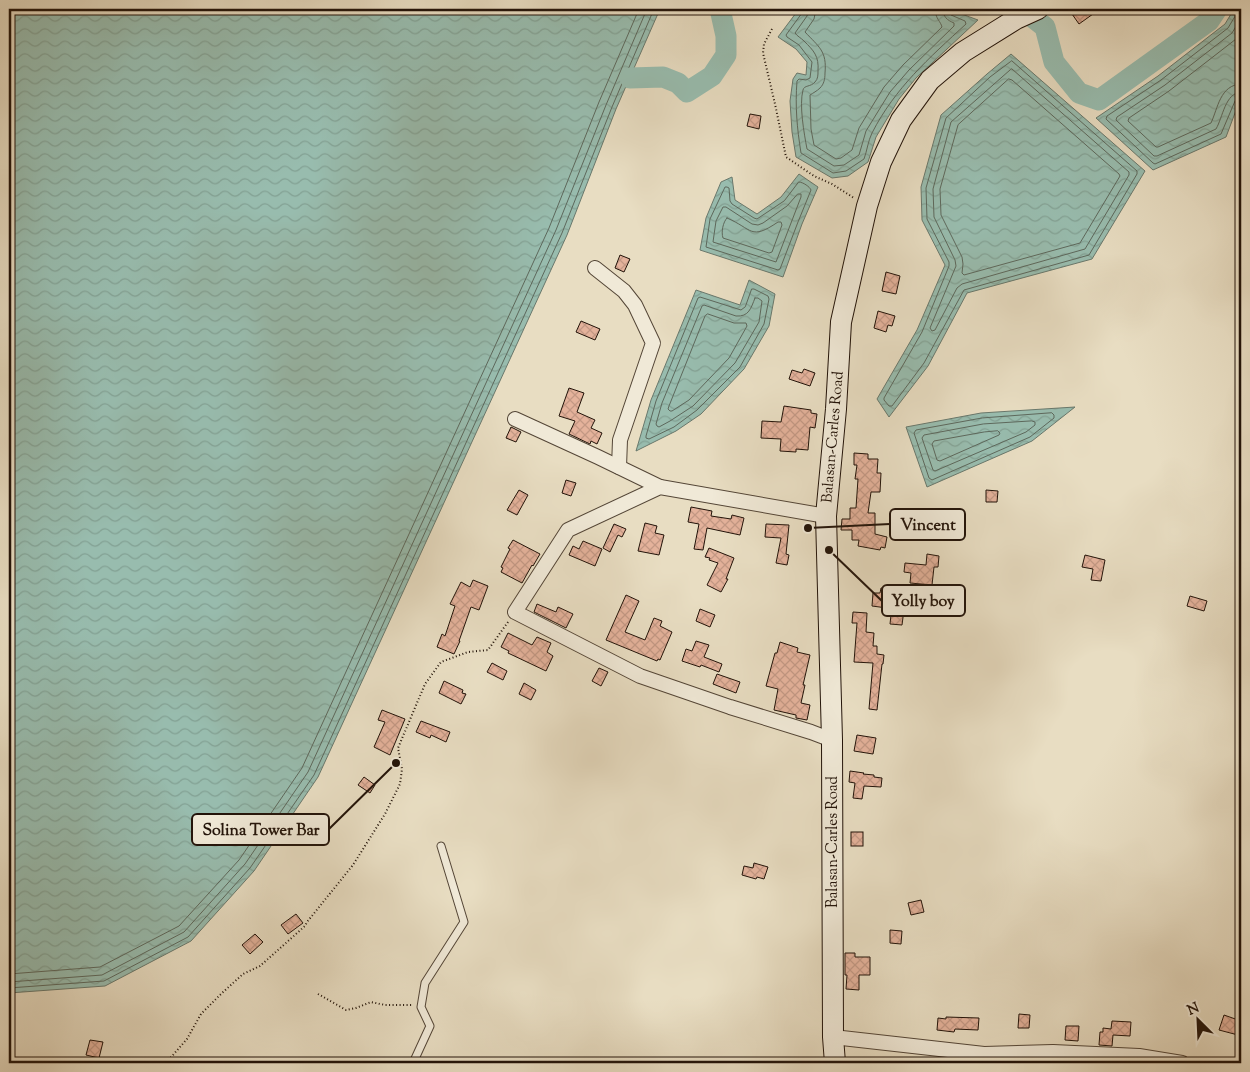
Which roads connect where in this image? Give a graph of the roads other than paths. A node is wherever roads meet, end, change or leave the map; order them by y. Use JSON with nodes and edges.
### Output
{"nodes":[{"id":1,"x":1038,"y":9,"type":"edge"},
{"id":2,"x":595,"y":268,"type":"dead end"},
{"id":3,"x":515,"y":419,"type":"dead end"},
{"id":4,"x":619,"y":467,"type":"junction"},
{"id":5,"x":660,"y":487,"type":"junction"},
{"id":6,"x":826,"y":516,"type":"junction"},
{"id":7,"x":832,"y":740,"type":"junction"},
{"id":8,"x":441,"y":846,"type":"dead end"},
{"id":9,"x":834,"y":1037,"type":"junction"},
{"id":10,"x":413,"y":1063,"type":"edge"},
{"id":11,"x":835,"y":1063,"type":"edge"},
{"id":12,"x":1182,"y":1063,"type":"edge"}],
"edges":[{"from":1,"to":6,"type":"main road","name":"Balasan-Carles Road"},
{"from":2,"to":4,"type":"street"},
{"from":3,"to":4,"type":"street"},
{"from":4,"to":5,"type":"street"},
{"from":5,"to":6,"type":"street"},
{"from":5,"to":7,"type":"street"},
{"from":6,"to":7,"type":"main road","name":"Balasan-Carles Road"},
{"from":7,"to":9,"type":"main road","name":"Balasan-Carles Road"},
{"from":8,"to":10,"type":"lane"},
{"from":9,"to":11,"type":"main road","name":"Balasan-Carles Road"},
{"from":9,"to":12,"type":"street"}]}
